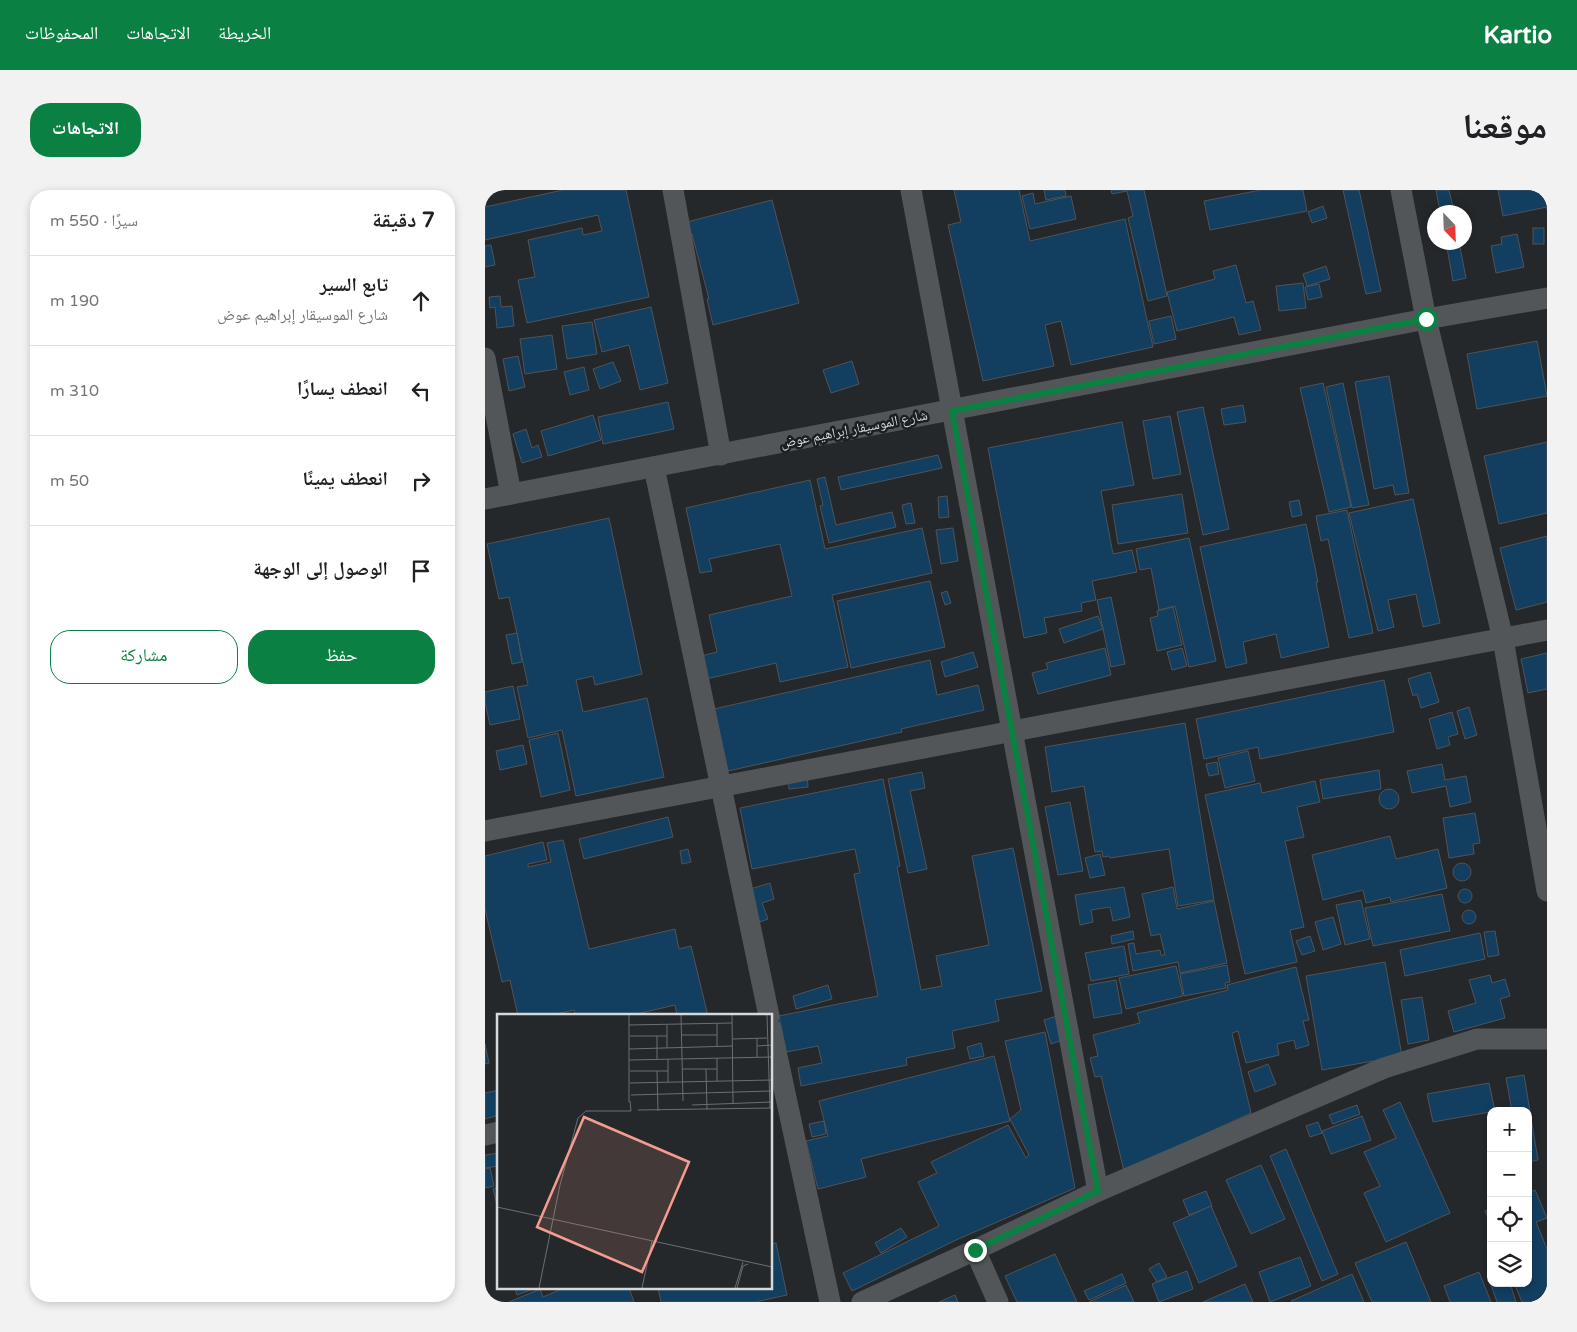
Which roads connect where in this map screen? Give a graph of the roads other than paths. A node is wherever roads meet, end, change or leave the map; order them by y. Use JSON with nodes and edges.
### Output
{"nodes":[{"id":1,"x":673,"y":190,"type":"edge"},
{"id":2,"x":911,"y":190,"type":"edge"},
{"id":3,"x":1401,"y":190,"type":"edge"},
{"id":4,"x":1547,"y":298,"type":"edge"},
{"id":5,"x":1426,"y":319,"type":"junction"},
{"id":6,"x":485,"y":358,"type":"edge"},
{"id":7,"x":952,"y":411,"type":"junction"},
{"id":8,"x":721,"y":455,"type":"junction"},
{"id":9,"x":654,"y":467,"type":"junction"},
{"id":10,"x":511,"y":494,"type":"junction"},
{"id":11,"x":485,"y":500,"type":"edge"},
{"id":12,"x":1547,"y":630,"type":"edge"},
{"id":13,"x":1503,"y":639,"type":"junction"},
{"id":14,"x":1012,"y":732,"type":"junction"},
{"id":15,"x":720,"y":786,"type":"junction"},
{"id":16,"x":485,"y":831,"type":"edge"},
{"id":17,"x":1547,"y":891,"type":"edge"},
{"id":18,"x":769,"y":1014,"type":"edge"},
{"id":19,"x":1547,"y":1039,"type":"edge"},
{"id":20,"x":773,"y":1045,"type":"edge"},
{"id":21,"x":777,"y":1080,"type":"edge"},
{"id":22,"x":1098,"y":1191,"type":"junction"},
{"id":23,"x":975,"y":1250,"type":"junction"},
{"id":24,"x":830,"y":1302,"type":"edge"},
{"id":25,"x":862,"y":1302,"type":"edge"},
{"id":26,"x":998,"y":1302,"type":"edge"}],
"edges":[{"from":1,"to":8,"type":"street"},
{"from":2,"to":7,"type":"street"},
{"from":3,"to":5,"type":"street"},
{"from":4,"to":5,"type":"street","name":"شارع الموسيقار إبراهيم عوض"},
{"from":5,"to":7,"type":"street","name":"شارع الموسيقار إبراهيم عوض"},
{"from":5,"to":13,"type":"street"},
{"from":6,"to":10,"type":"street"},
{"from":7,"to":8,"type":"street","name":"شارع الموسيقار إبراهيم عوض"},
{"from":7,"to":14,"type":"street"},
{"from":8,"to":9,"type":"street","name":"شارع الموسيقار إبراهيم عوض"},
{"from":9,"to":10,"type":"street","name":"شارع الموسيقار إبراهيم عوض"},
{"from":9,"to":15,"type":"street"},
{"from":10,"to":11,"type":"street","name":"شارع الموسيقار إبراهيم عوض"},
{"from":12,"to":13,"type":"street"},
{"from":13,"to":14,"type":"street"},
{"from":13,"to":17,"type":"street"},
{"from":14,"to":15,"type":"street"},
{"from":14,"to":22,"type":"street"},
{"from":15,"to":16,"type":"street"},
{"from":15,"to":18,"type":"street"},
{"from":19,"to":22,"type":"street"},
{"from":20,"to":21,"type":"street"},
{"from":21,"to":24,"type":"street"},
{"from":22,"to":23,"type":"street"},
{"from":23,"to":25,"type":"street"},
{"from":23,"to":26,"type":"street"}]}
